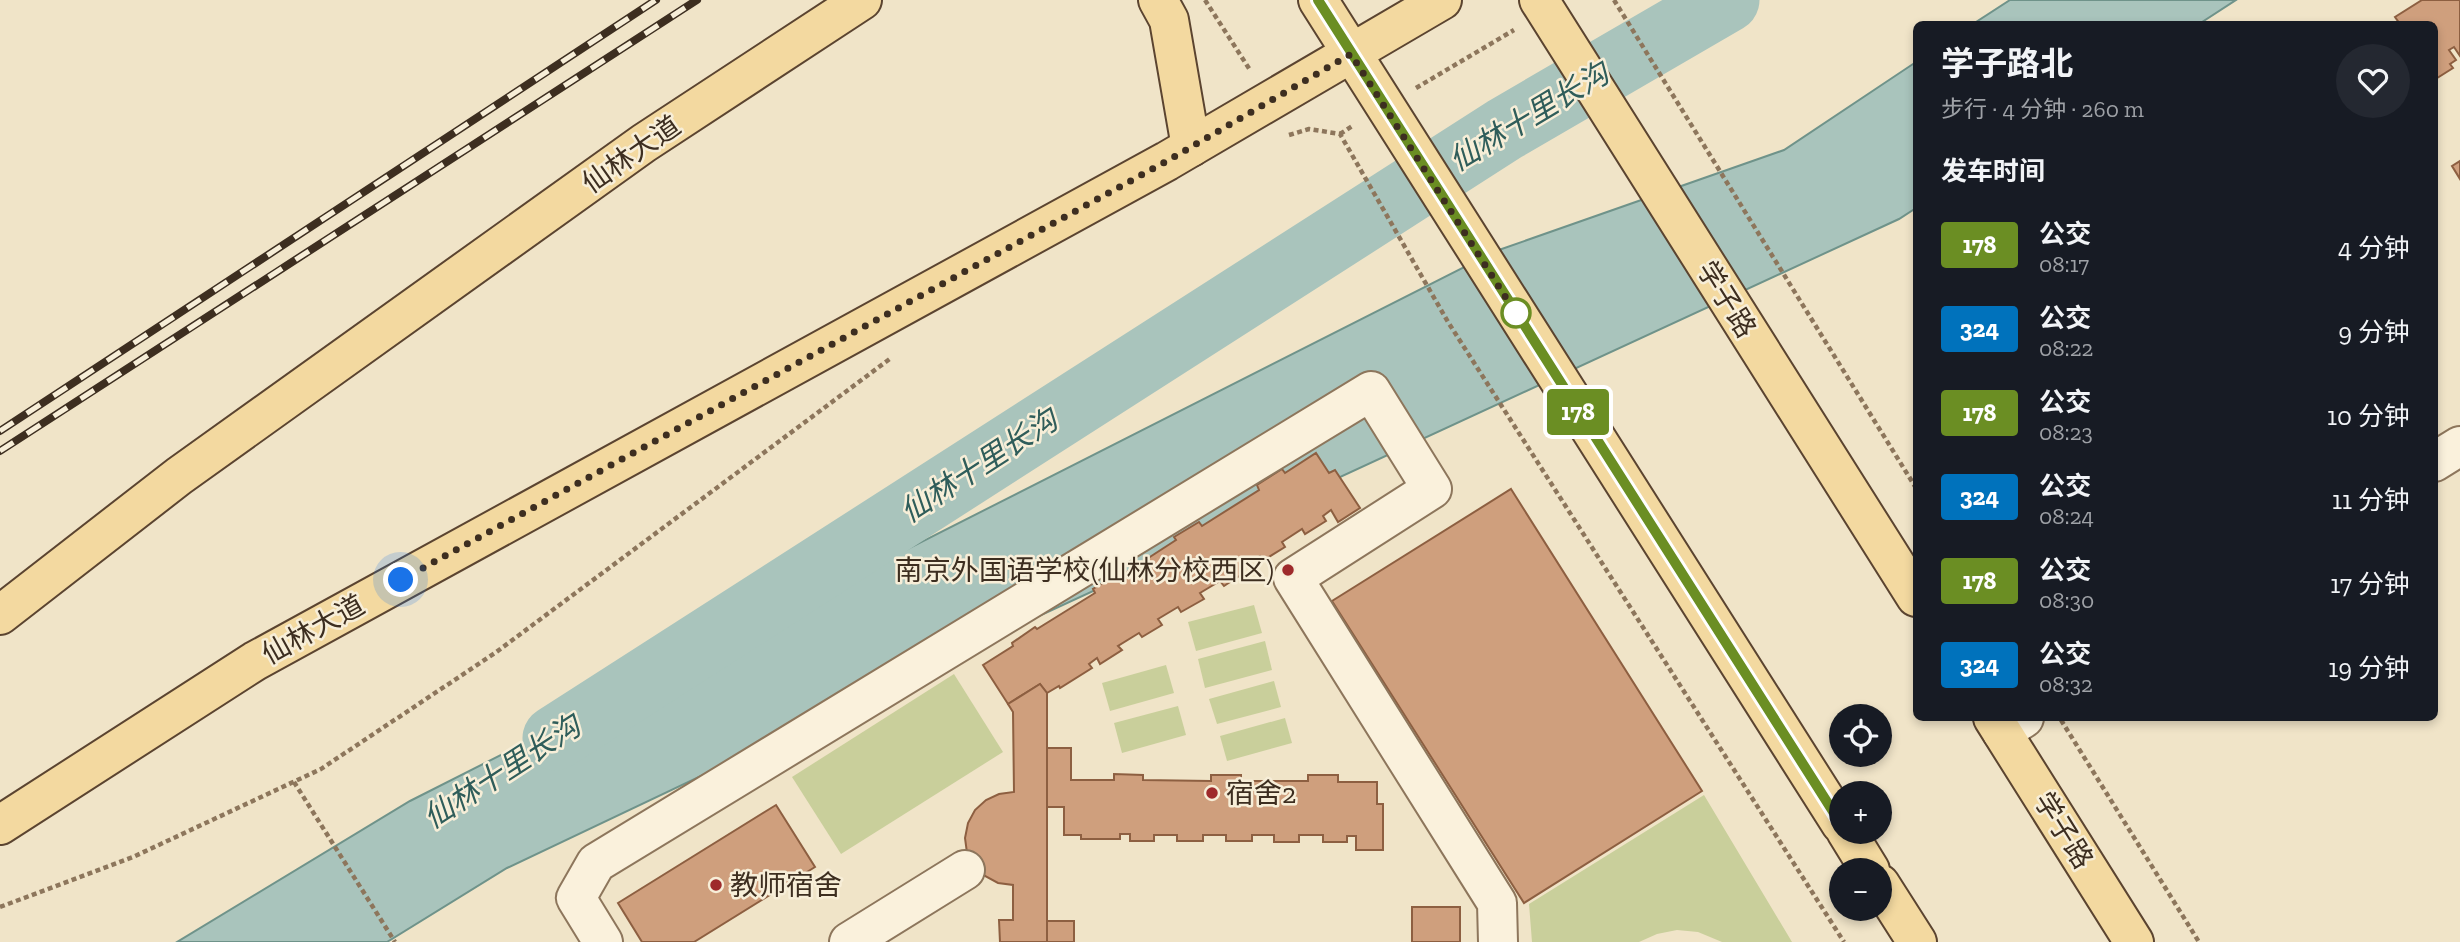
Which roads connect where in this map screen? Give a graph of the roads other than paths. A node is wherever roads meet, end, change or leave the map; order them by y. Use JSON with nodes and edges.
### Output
{"nodes":[{"id":1,"x":862,"y":0,"type":"edge"},
{"id":2,"x":1158,"y":0,"type":"edge"},
{"id":3,"x":1318,"y":0,"type":"edge"},
{"id":4,"x":1443,"y":0,"type":"edge"},
{"id":5,"x":1549,"y":16,"type":"edge"},
{"id":6,"x":1351,"y":54,"type":"junction"},
{"id":7,"x":1191,"y":147,"type":"junction"},
{"id":8,"x":2460,"y":446,"type":"edge"},
{"id":9,"x":2438,"y":460,"type":"edge"},
{"id":10,"x":1913,"y":592,"type":"edge"},
{"id":11,"x":0,"y":615,"type":"edge"},
{"id":12,"x":2006,"y":722,"type":"edge"},
{"id":13,"x":1829,"y":805,"type":"edge"},
{"id":14,"x":0,"y":825,"type":"edge"},
{"id":15,"x":965,"y":870,"type":"dead end"},
{"id":16,"x":1892,"y":903,"type":"edge"},
{"id":17,"x":603,"y":942,"type":"edge"},
{"id":18,"x":849,"y":942,"type":"edge"},
{"id":19,"x":1498,"y":942,"type":"edge"},
{"id":20,"x":1916,"y":942,"type":"edge"},
{"id":21,"x":2134,"y":942,"type":"edge"}],
"edges":[{"from":1,"to":11,"type":"main road","name":"仙林大道"},
{"from":2,"to":7,"type":"main road"},
{"from":3,"to":6,"type":"main road"},
{"from":4,"to":6,"type":"main road","name":"仙林大道"},
{"from":5,"to":10,"type":"main road","name":"学子路"},
{"from":6,"to":7,"type":"main road","name":"仙林大道"},
{"from":6,"to":13,"type":"main road"},
{"from":7,"to":14,"type":"main road","name":"仙林大道"},
{"from":8,"to":9,"type":"lane"},
{"from":12,"to":21,"type":"main road","name":"学子路"},
{"from":15,"to":18,"type":"lane"},
{"from":16,"to":20,"type":"main road"},
{"from":17,"to":19,"type":"lane"}]}
